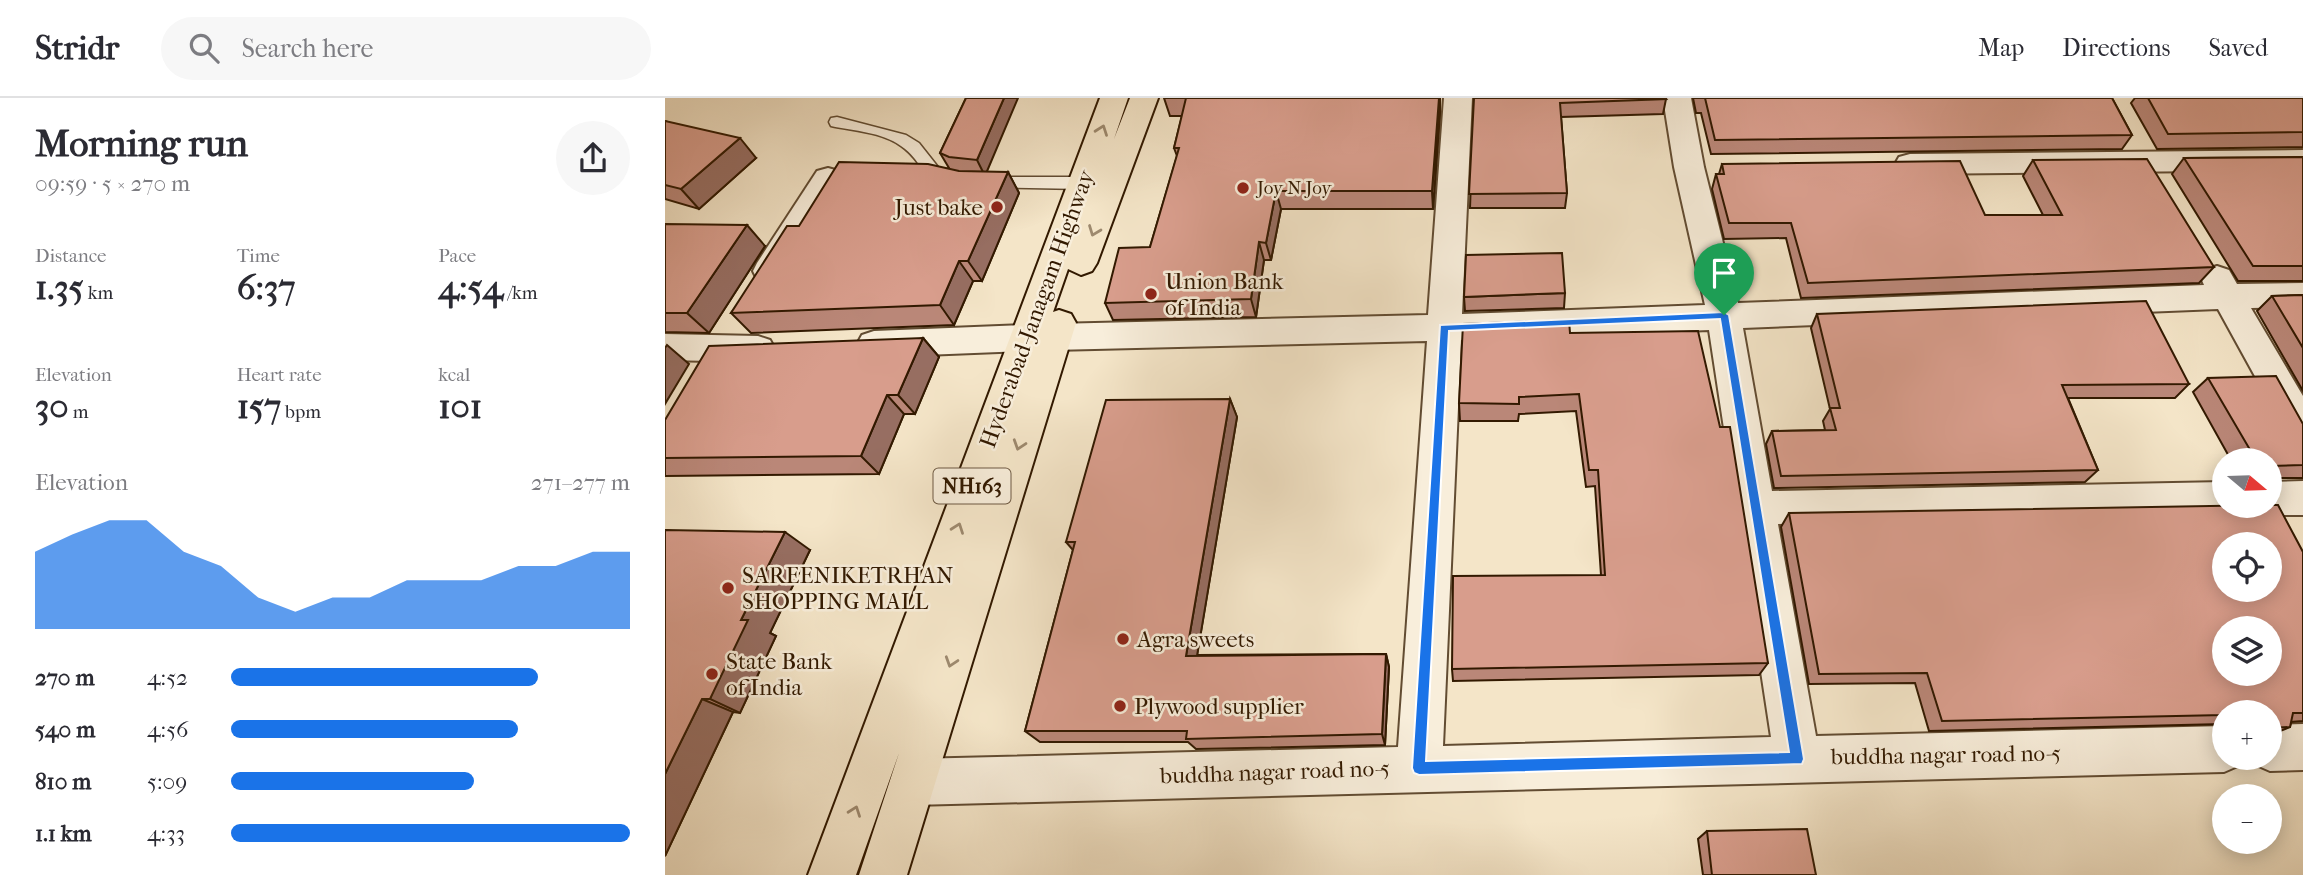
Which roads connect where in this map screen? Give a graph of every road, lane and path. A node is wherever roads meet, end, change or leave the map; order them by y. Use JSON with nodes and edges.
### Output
{"nodes":[{"id":1,"x":1114,"y":98,"type":"edge"},
{"id":2,"x":1144,"y":98,"type":"edge"},
{"id":3,"x":1458,"y":98,"type":"edge"},
{"id":4,"x":1677,"y":98,"type":"edge"},
{"id":5,"x":837,"y":122,"type":"dead end"},
{"id":6,"x":2129,"y":130,"type":"edge"},
{"id":7,"x":2303,"y":160,"type":"edge"},
{"id":8,"x":2146,"y":162,"type":"junction"},
{"id":9,"x":1883,"y":165,"type":"edge"},
{"id":10,"x":828,"y":178,"type":"edge"},
{"id":11,"x":1083,"y":183,"type":"junction"},
{"id":12,"x":2167,"y":195,"type":"edge"},
{"id":13,"x":2201,"y":251,"type":"edge"},
{"id":14,"x":2303,"y":295,"type":"edge"},
{"id":15,"x":2228,"y":296,"type":"junction"},
{"id":16,"x":1724,"y":315,"type":"junction"},
{"id":17,"x":1444,"y":328,"type":"junction"},
{"id":18,"x":1040,"y":337,"type":"junction"},
{"id":19,"x":845,"y":345,"type":"edge"},
{"id":20,"x":665,"y":347,"type":"edge"},
{"id":21,"x":789,"y":347,"type":"edge"},
{"id":22,"x":712,"y":362,"type":"junction"},
{"id":23,"x":2303,"y":429,"type":"edge"},
{"id":24,"x":2282,"y":498,"type":"edge"},
{"id":25,"x":2303,"y":498,"type":"edge"},
{"id":26,"x":2212,"y":499,"type":"edge"},
{"id":27,"x":1755,"y":508,"type":"junction"},
{"id":28,"x":2303,"y":747,"type":"edge"},
{"id":29,"x":2282,"y":748,"type":"edge"},
{"id":30,"x":2212,"y":749,"type":"edge"},
{"id":31,"x":1797,"y":759,"type":"junction"},
{"id":32,"x":1419,"y":768,"type":"junction"},
{"id":33,"x":913,"y":782,"type":"junction"},
{"id":34,"x":832,"y":875,"type":"edge"},
{"id":35,"x":883,"y":875,"type":"edge"}],
"edges":[{"from":11,"to":1,"type":"highway","name":"Hyderabad-Janagam Highway","number":"NH163","one_way":true},
{"from":2,"to":18,"type":"highway","name":"Hyderabad-Janagam Highway","number":"NH163","one_way":true},
{"from":3,"to":17,"type":"street"},
{"from":4,"to":16,"type":"street"},
{"from":5,"to":11,"type":"lane"},
{"from":6,"to":8,"type":"street"},
{"from":7,"to":8,"type":"street"},
{"from":8,"to":9,"type":"street"},
{"from":8,"to":12,"type":"street"},
{"from":10,"to":22,"type":"street"},
{"from":11,"to":18,"type":"highway","name":"Hyderabad-Janagam Highway","number":"NH163"},
{"from":13,"to":15,"type":"street"},
{"from":14,"to":15,"type":"street"},
{"from":15,"to":16,"type":"street"},
{"from":15,"to":23,"type":"street"},
{"from":16,"to":17,"type":"street"},
{"from":16,"to":27,"type":"street"},
{"from":17,"to":18,"type":"street"},
{"from":17,"to":32,"type":"street"},
{"from":18,"to":19,"type":"street"},
{"from":18,"to":33,"type":"highway","name":"Hyderabad-Janagam Highway","number":"NH163","one_way":true},
{"from":34,"to":18,"type":"highway","name":"Hyderabad-Janagam Highway","number":"NH163","one_way":true},
{"from":20,"to":22,"type":"street"},
{"from":21,"to":22,"type":"street"},
{"from":24,"to":25,"type":"street"},
{"from":26,"to":27,"type":"street"},
{"from":27,"to":31,"type":"street"},
{"from":28,"to":29,"type":"street"},
{"from":30,"to":31,"type":"street","name":"buddha nagar road no-5"},
{"from":31,"to":32,"type":"street","name":"buddha nagar road no-5"},
{"from":32,"to":33,"type":"street","name":"buddha nagar road no-5"},
{"from":33,"to":35,"type":"highway","name":"Hyderabad-Janagam Highway","number":"NH163"}]}
